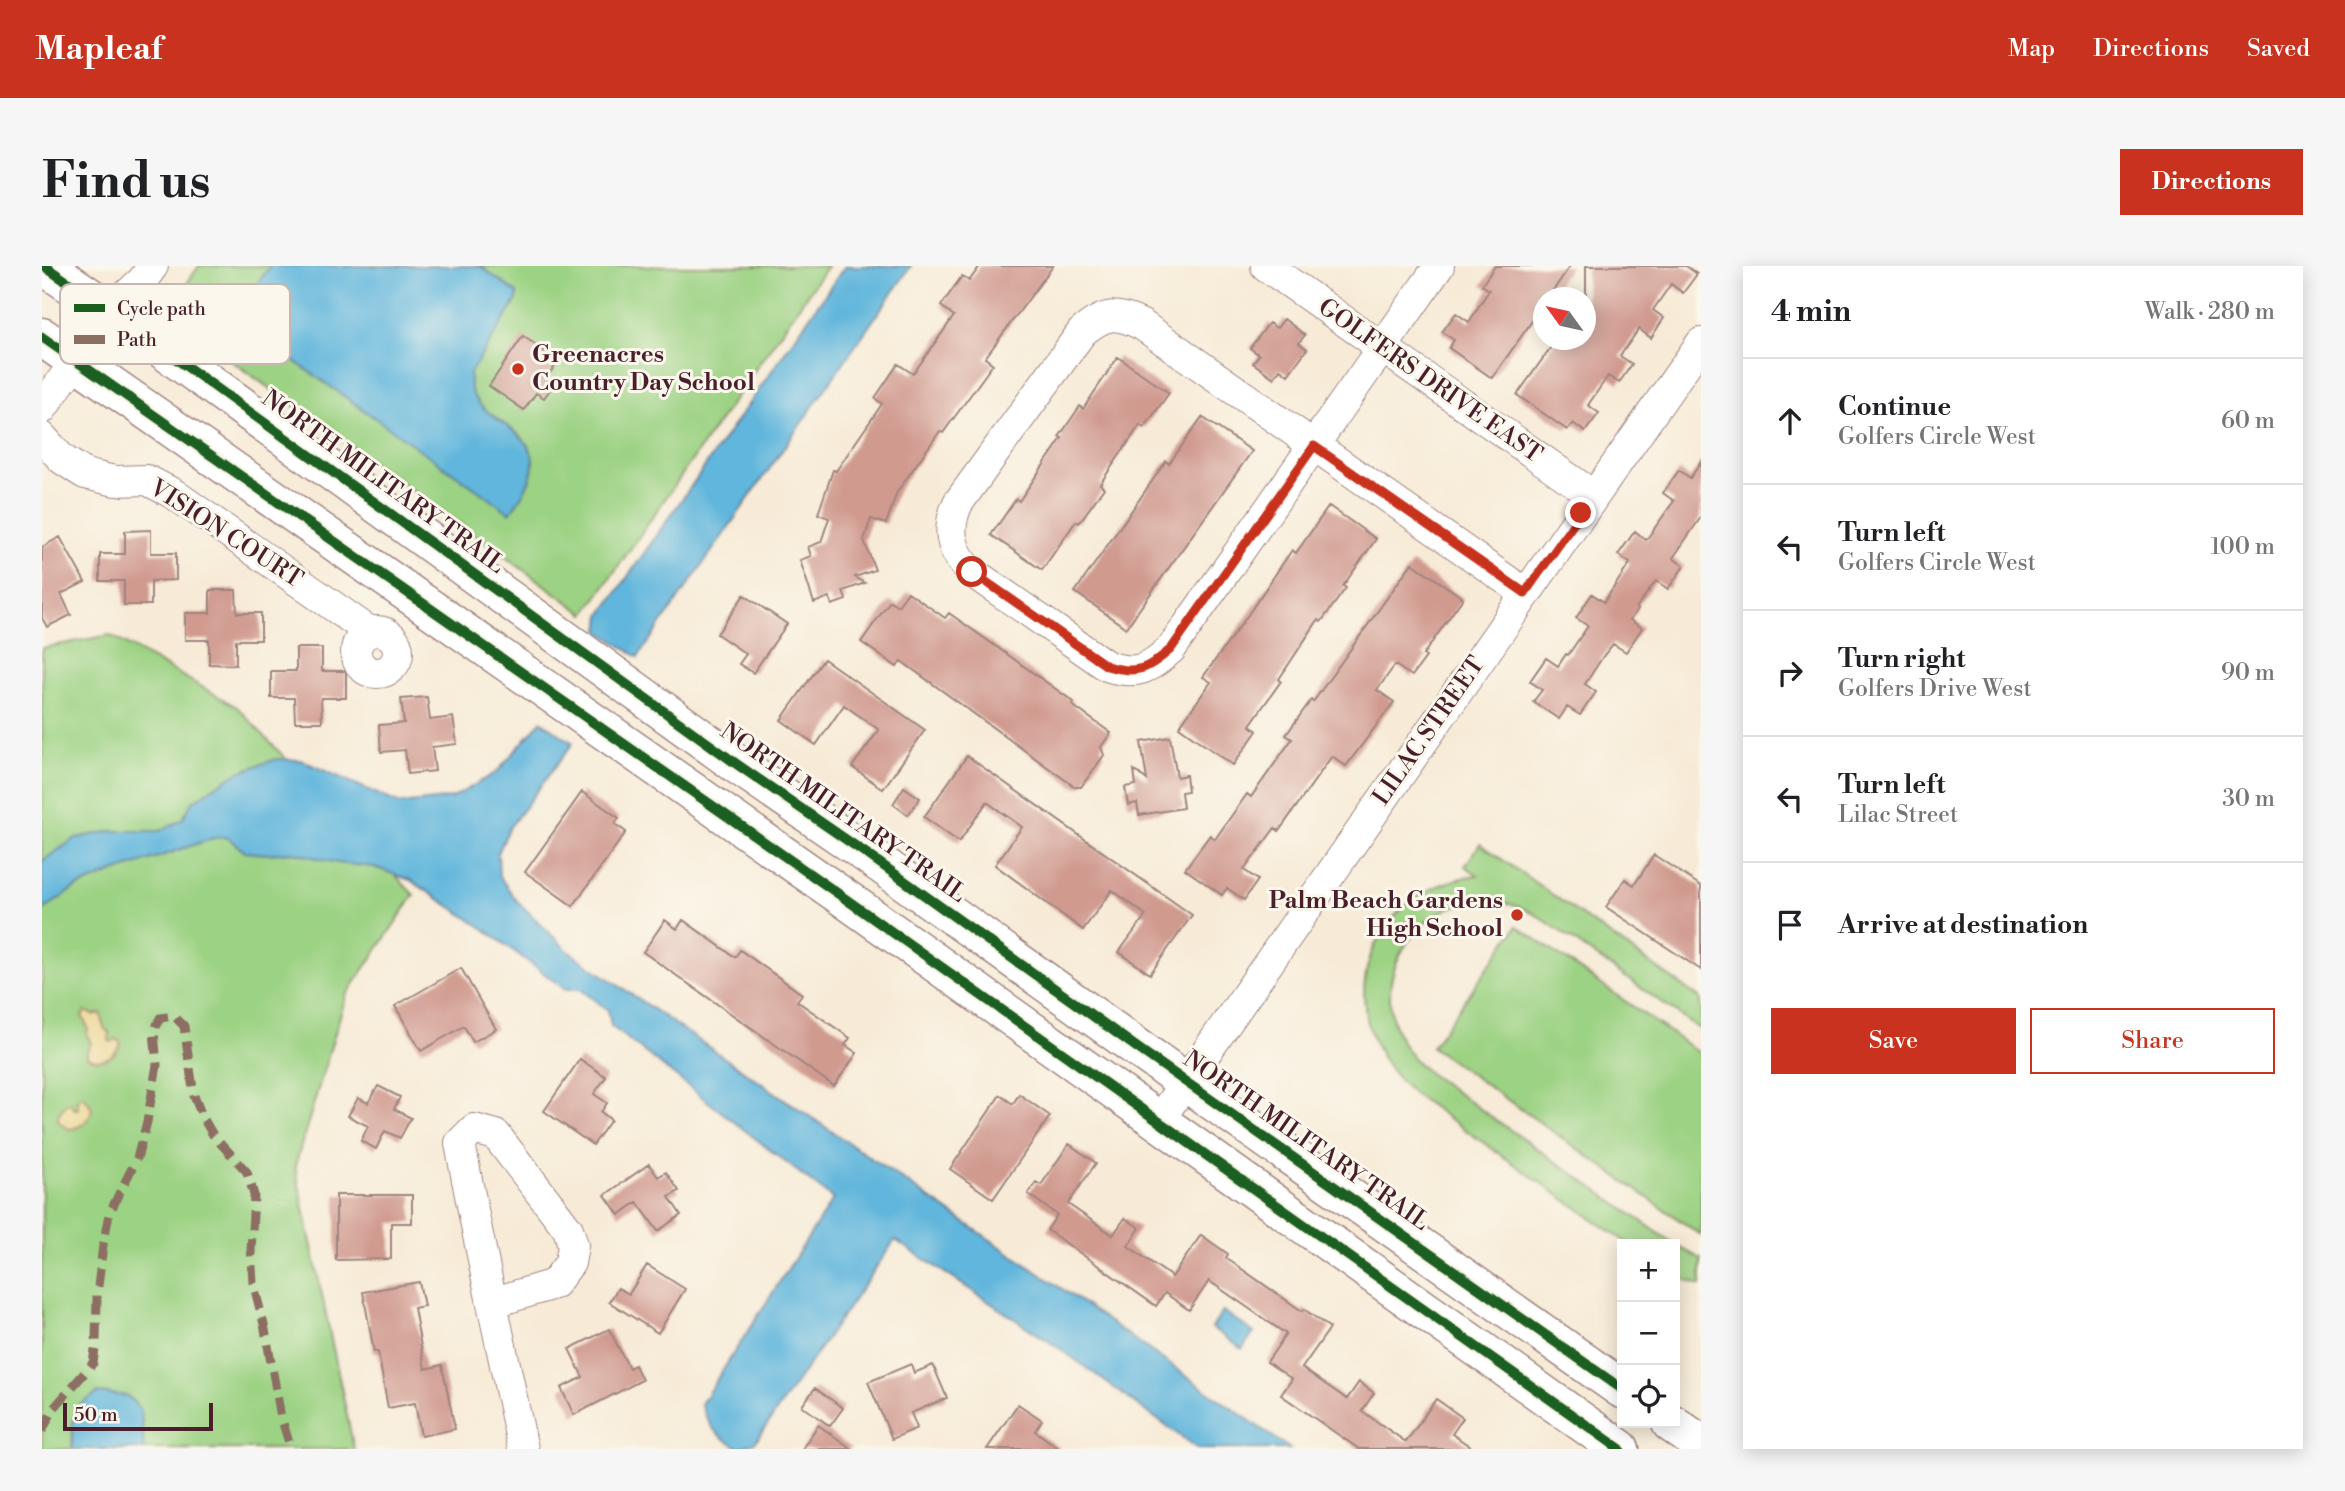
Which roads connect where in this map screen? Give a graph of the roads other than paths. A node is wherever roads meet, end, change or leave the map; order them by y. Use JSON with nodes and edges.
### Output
{"nodes":[{"id":1,"x":44,"y":266,"type":"edge"},
{"id":2,"x":153,"y":266,"type":"edge"},
{"id":3,"x":1266,"y":266,"type":"edge"},
{"id":4,"x":1439,"y":266,"type":"edge"},
{"id":5,"x":70,"y":284,"type":"edge"},
{"id":6,"x":139,"y":284,"type":"edge"},
{"id":7,"x":42,"y":337,"type":"edge"},
{"id":8,"x":1701,"y":343,"type":"edge"},
{"id":9,"x":1382,"y":348,"type":"junction"},
{"id":10,"x":60,"y":349,"type":"edge"},
{"id":11,"x":72,"y":364,"type":"edge"},
{"id":12,"x":82,"y":364,"type":"edge"},
{"id":13,"x":183,"y":364,"type":"edge"},
{"id":14,"x":42,"y":409,"type":"edge"},
{"id":15,"x":42,"y":437,"type":"edge"},
{"id":16,"x":1314,"y":446,"type":"junction"},
{"id":17,"x":1594,"y":496,"type":"junction"},
{"id":18,"x":1525,"y":593,"type":"junction"},
{"id":19,"x":370,"y":632,"type":"dead end"},
{"id":20,"x":1185,"y":1082,"type":"junction"},
{"id":21,"x":1159,"y":1120,"type":"junction"},
{"id":22,"x":492,"y":1303,"type":"junction"},
{"id":23,"x":1617,"y":1385,"type":"edge"},
{"id":24,"x":1678,"y":1428,"type":"edge"},
{"id":25,"x":1701,"y":1444,"type":"edge"},
{"id":26,"x":523,"y":1449,"type":"edge"},
{"id":27,"x":1620,"y":1449,"type":"edge"}],
"edges":[{"from":1,"to":5,"type":"main road","name":"NORTH MILITARY TRAIL"},
{"from":2,"to":6,"type":"street"},
{"from":3,"to":9,"type":"street","name":"GOLFERS DRIVE EAST"},
{"from":4,"to":9,"type":"street"},
{"from":7,"to":10,"type":"main road"},
{"from":8,"to":17,"type":"street","name":"LILAC STREET"},
{"from":9,"to":16,"type":"street"},
{"from":9,"to":17,"type":"street","name":"GOLFERS DRIVE EAST"},
{"from":11,"to":14,"type":"street"},
{"from":12,"to":21,"type":"main road"},
{"from":13,"to":20,"type":"main road","name":"NORTH MILITARY TRAIL"},
{"from":15,"to":19,"type":"street","name":"VISION COURT"},
{"from":16,"to":16,"type":"street"},
{"from":16,"to":18,"type":"street"},
{"from":17,"to":18,"type":"street","name":"LILAC STREET"},
{"from":18,"to":20,"type":"street","name":"LILAC STREET"},
{"from":20,"to":21,"type":"street","name":"LILAC STREET"},
{"from":20,"to":23,"type":"main road","name":"NORTH MILITARY TRAIL"},
{"from":21,"to":27,"type":"main road"},
{"from":22,"to":22,"type":"street"},
{"from":22,"to":26,"type":"street"},
{"from":24,"to":25,"type":"main road"}]}
